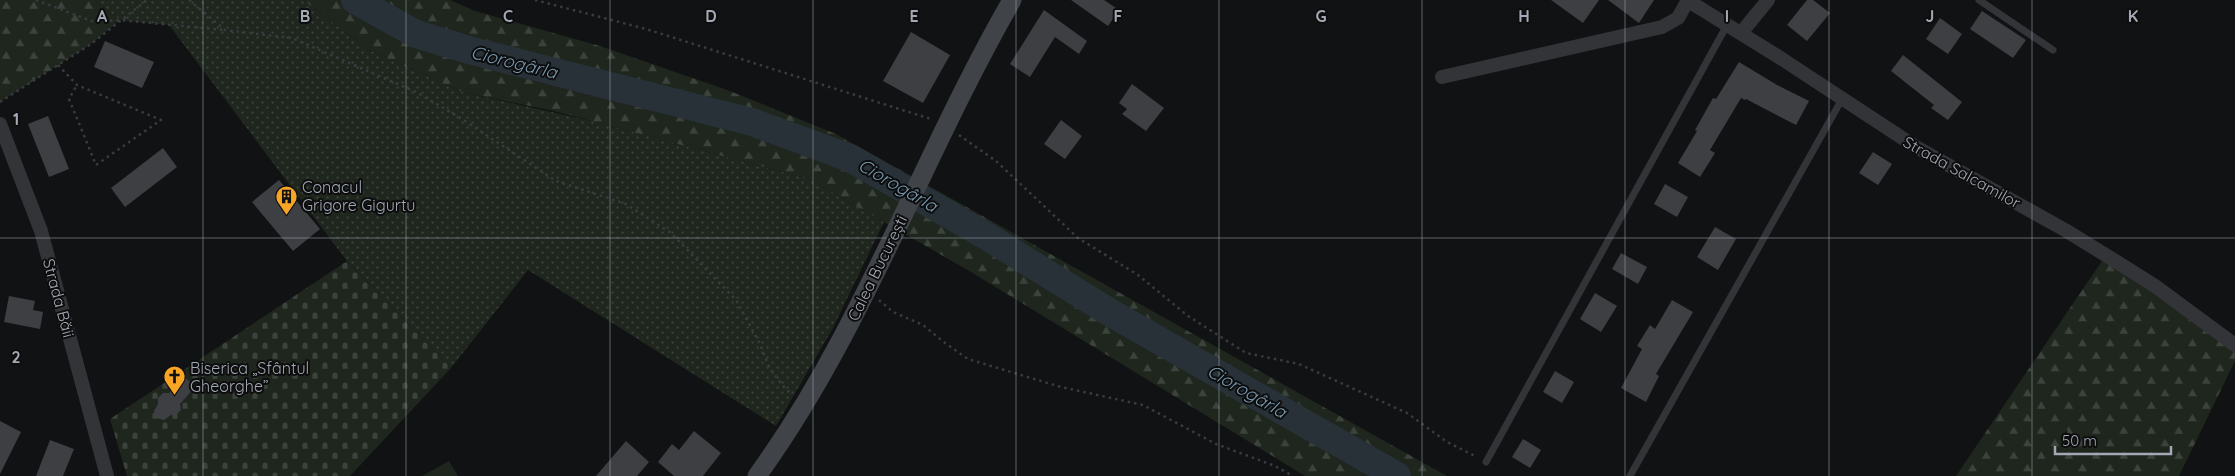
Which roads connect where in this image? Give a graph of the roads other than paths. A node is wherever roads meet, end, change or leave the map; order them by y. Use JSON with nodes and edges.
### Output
{"nodes":[{"id":1,"x":1012,"y":0,"type":"edge"},
{"id":2,"x":1688,"y":0,"type":"edge"},
{"id":3,"x":1768,"y":0,"type":"edge"},
{"id":4,"x":1979,"y":0,"type":"edge"},
{"id":5,"x":1727,"y":25,"type":"junction"},
{"id":6,"x":1741,"y":33,"type":"junction"},
{"id":7,"x":2053,"y":50,"type":"dead end"},
{"id":8,"x":1442,"y":77,"type":"dead end"},
{"id":9,"x":1842,"y":98,"type":"junction"},
{"id":10,"x":0,"y":124,"type":"edge"},
{"id":11,"x":2235,"y":345,"type":"edge"},
{"id":12,"x":1486,"y":462,"type":"road end"},
{"id":13,"x":107,"y":476,"type":"edge"},
{"id":14,"x":758,"y":476,"type":"edge"},
{"id":15,"x":1630,"y":476,"type":"edge"}],
"edges":[{"from":1,"to":14,"type":"main road","name":"Calea București"},
{"from":2,"to":5,"type":"street","name":"Strada Salcamilor"},
{"from":2,"to":8,"type":"street"},
{"from":3,"to":6,"type":"street"},
{"from":4,"to":7,"type":"lane"},
{"from":5,"to":6,"type":"street","name":"Strada Salcamilor"},
{"from":5,"to":12,"type":"lane"},
{"from":6,"to":9,"type":"street","name":"Strada Salcamilor"},
{"from":9,"to":11,"type":"street","name":"Strada Salcamilor"},
{"from":9,"to":15,"type":"lane"},
{"from":10,"to":13,"type":"street","name":"Strada Băii"}]}
